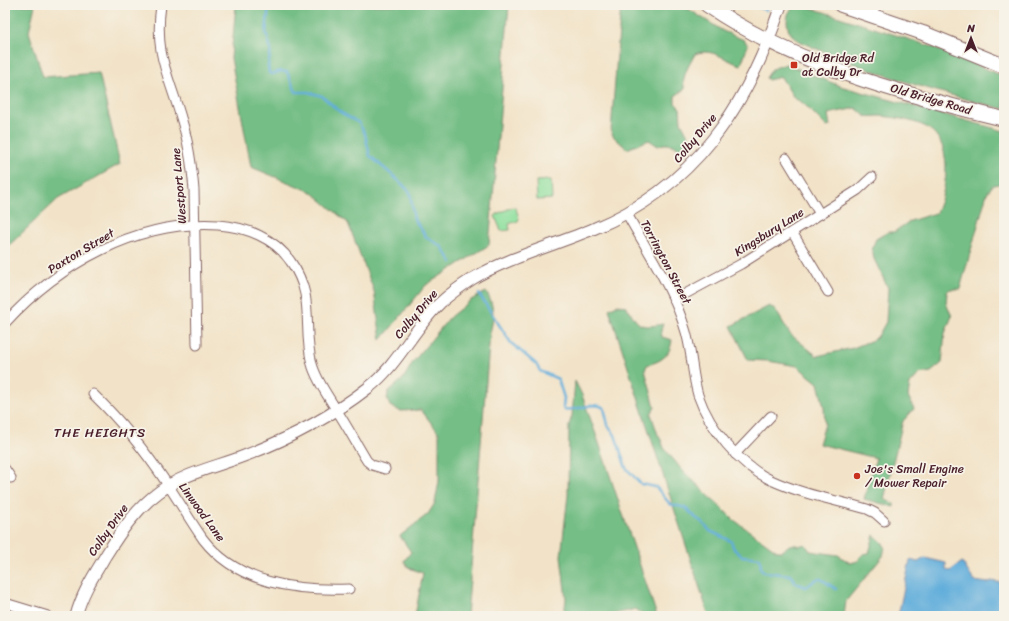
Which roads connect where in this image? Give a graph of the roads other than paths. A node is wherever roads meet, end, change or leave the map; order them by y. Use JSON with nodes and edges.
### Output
{"nodes":[{"id":1,"x":162,"y":5,"type":"edge"},
{"id":2,"x":707,"y":5,"type":"edge"},
{"id":3,"x":781,"y":5,"type":"edge"},
{"id":4,"x":841,"y":5,"type":"edge"},
{"id":5,"x":768,"y":41,"type":"junction"},
{"id":6,"x":1004,"y":66,"type":"edge"},
{"id":7,"x":1004,"y":119,"type":"edge"},
{"id":8,"x":786,"y":158,"type":"dead end"},
{"id":9,"x":872,"y":177,"type":"dead end"},
{"id":10,"x":627,"y":214,"type":"junction"},
{"id":11,"x":820,"y":214,"type":"junction"},
{"id":12,"x":195,"y":224,"type":"junction"},
{"id":13,"x":792,"y":232,"type":"junction"},
{"id":14,"x":828,"y":292,"type":"dead end"},
{"id":15,"x":674,"y":300,"type":"junction"},
{"id":16,"x":5,"y":323,"type":"edge"},
{"id":17,"x":197,"y":345,"type":"dead end"},
{"id":18,"x":93,"y":394,"type":"dead end"},
{"id":19,"x":336,"y":409,"type":"junction"},
{"id":20,"x":772,"y":416,"type":"dead end"},
{"id":21,"x":735,"y":454,"type":"junction"},
{"id":22,"x":5,"y":469,"type":"edge"},
{"id":23,"x":385,"y":469,"type":"dead end"},
{"id":24,"x":11,"y":478,"type":"dead end"},
{"id":25,"x":168,"y":485,"type":"junction"},
{"id":26,"x":884,"y":521,"type":"dead end"},
{"id":27,"x":349,"y":589,"type":"dead end"},
{"id":28,"x":5,"y":603,"type":"edge"},
{"id":29,"x":48,"y":616,"type":"edge"},
{"id":30,"x":76,"y":616,"type":"edge"}],
"edges":[{"from":1,"to":12,"type":"street","name":"Westport Lane"},
{"from":2,"to":5,"type":"main road","name":"Old Bridge Road"},
{"from":3,"to":5,"type":"street","name":"Colby Drive"},
{"from":4,"to":6,"type":"main road"},
{"from":5,"to":7,"type":"main road","name":"Old Bridge Road"},
{"from":5,"to":10,"type":"street","name":"Colby Drive"},
{"from":8,"to":11,"type":"street"},
{"from":9,"to":11,"type":"street","name":"Kingsbury Lane"},
{"from":10,"to":15,"type":"street","name":"Torrington Street"},
{"from":10,"to":19,"type":"street","name":"Colby Drive"},
{"from":11,"to":13,"type":"street","name":"Kingsbury Lane"},
{"from":12,"to":16,"type":"street","name":"Paxton Street"},
{"from":12,"to":17,"type":"street","name":"Westport Lane"},
{"from":12,"to":19,"type":"street","name":"Paxton Street"},
{"from":13,"to":14,"type":"street"},
{"from":13,"to":15,"type":"street","name":"Kingsbury Lane"},
{"from":15,"to":21,"type":"street","name":"Torrington Street"},
{"from":18,"to":25,"type":"street","name":"Linwood Lane"},
{"from":19,"to":23,"type":"street","name":"Paxton Street"},
{"from":19,"to":25,"type":"street","name":"Colby Drive"},
{"from":20,"to":21,"type":"street"},
{"from":21,"to":26,"type":"street","name":"Torrington Street"},
{"from":22,"to":24,"type":"street"},
{"from":25,"to":27,"type":"street","name":"Linwood Lane"},
{"from":25,"to":30,"type":"street","name":"Colby Drive"},
{"from":28,"to":29,"type":"street"}]}
